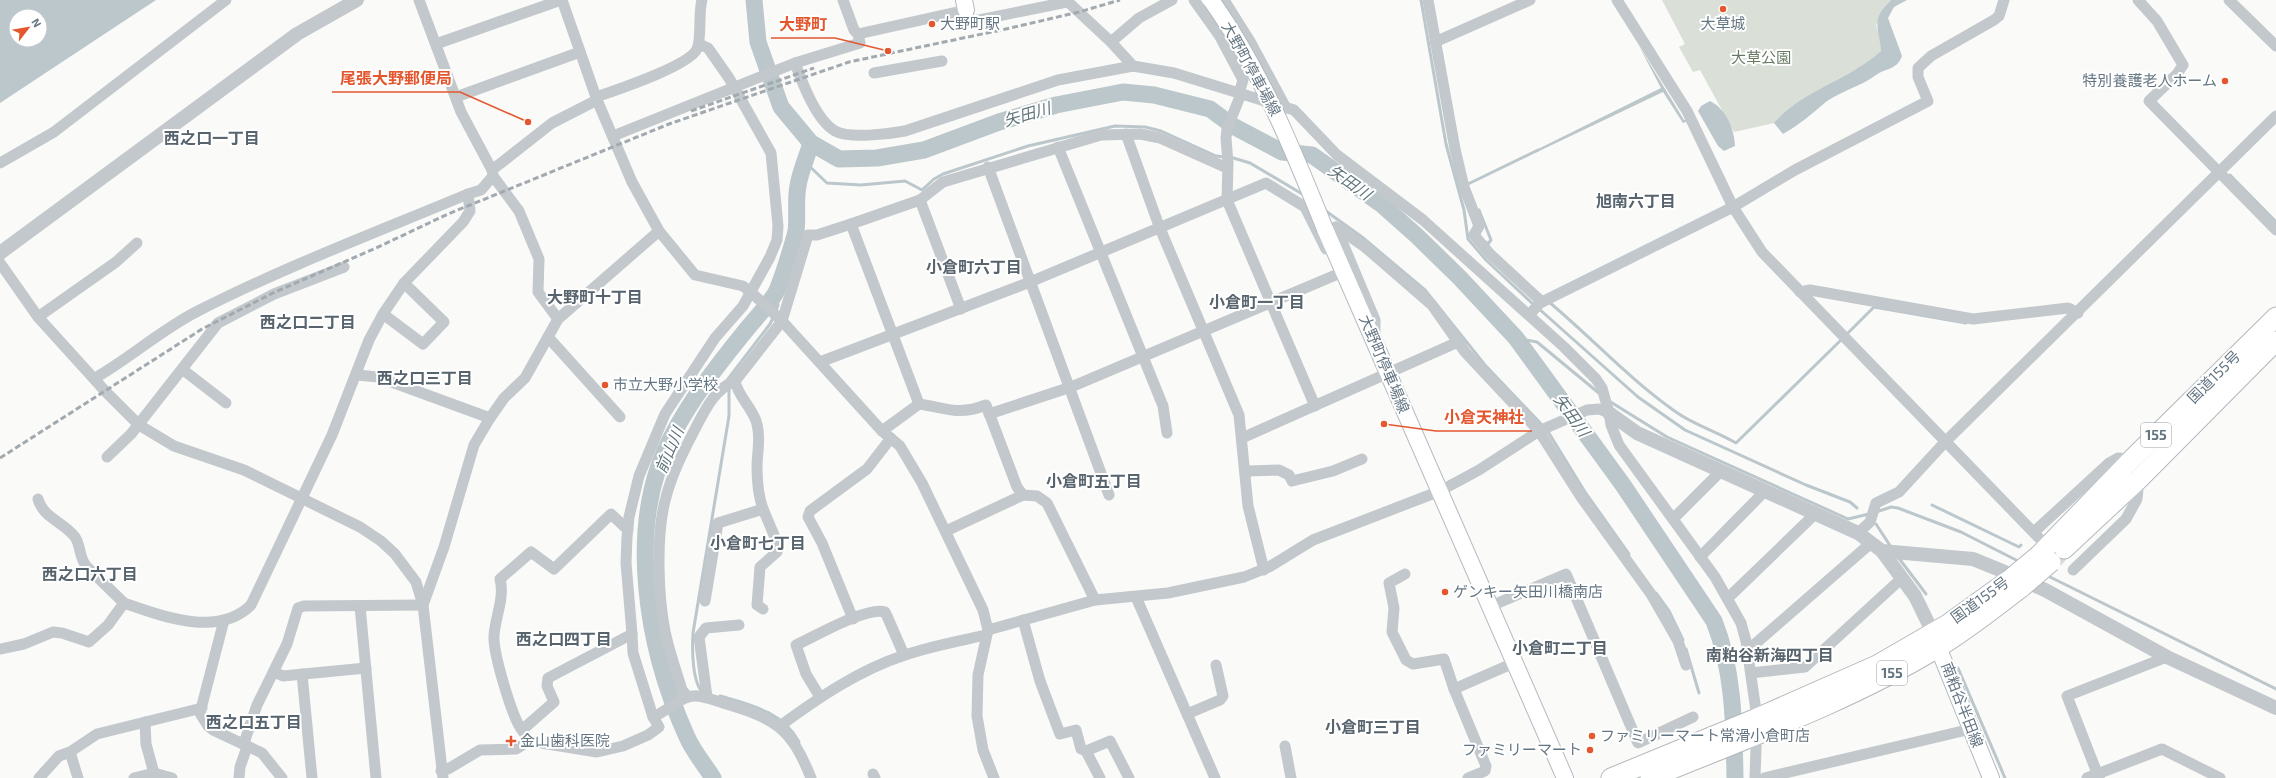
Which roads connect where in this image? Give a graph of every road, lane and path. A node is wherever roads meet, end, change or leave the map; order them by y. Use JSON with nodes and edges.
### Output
{"nodes":[{"id":1,"x":226,"y":0,"type":"edge"},
{"id":2,"x":357,"y":0,"type":"edge"},
{"id":3,"x":419,"y":0,"type":"edge"},
{"id":4,"x":562,"y":0,"type":"edge"},
{"id":5,"x":702,"y":0,"type":"edge"},
{"id":6,"x":843,"y":0,"type":"edge"},
{"id":7,"x":1172,"y":0,"type":"edge"},
{"id":8,"x":1194,"y":0,"type":"edge"},
{"id":9,"x":1210,"y":0,"type":"edge"},
{"id":10,"x":1224,"y":0,"type":"edge"},
{"id":11,"x":1428,"y":0,"type":"edge"},
{"id":12,"x":1530,"y":0,"type":"edge"},
{"id":13,"x":1617,"y":0,"type":"edge"},
{"id":14,"x":2004,"y":0,"type":"edge"},
{"id":15,"x":2138,"y":0,"type":"edge"},
{"id":16,"x":2229,"y":0,"type":"edge"},
{"id":17,"x":1067,"y":1,"type":"edge"},
{"id":18,"x":965,"y":5,"type":"edge"},
{"id":19,"x":858,"y":34,"type":"junction"},
{"id":20,"x":1111,"y":42,"type":"junction"},
{"id":21,"x":1436,"y":42,"type":"junction"},
{"id":22,"x":436,"y":44,"type":"junction"},
{"id":23,"x":699,"y":44,"type":"junction"},
{"id":24,"x":2276,"y":46,"type":"edge"},
{"id":25,"x":580,"y":52,"type":"junction"},
{"id":26,"x":942,"y":61,"type":"dead end"},
{"id":27,"x":796,"y":63,"type":"junction"},
{"id":28,"x":1133,"y":66,"type":"junction"},
{"id":29,"x":874,"y":73,"type":"dead end"},
{"id":30,"x":734,"y":86,"type":"junction"},
{"id":31,"x":1240,"y":96,"type":"junction"},
{"id":32,"x":456,"y":97,"type":"junction"},
{"id":33,"x":596,"y":99,"type":"junction"},
{"id":34,"x":1286,"y":108,"type":"junction"},
{"id":35,"x":2276,"y":116,"type":"edge"},
{"id":36,"x":1126,"y":134,"type":"junction"},
{"id":37,"x":613,"y":136,"type":"junction"},
{"id":38,"x":1058,"y":147,"type":"junction"},
{"id":39,"x":0,"y":163,"type":"edge"},
{"id":40,"x":988,"y":167,"type":"junction"},
{"id":41,"x":1227,"y":168,"type":"junction"},
{"id":42,"x":2219,"y":172,"type":"junction"},
{"id":43,"x":492,"y":173,"type":"junction"},
{"id":44,"x":468,"y":194,"type":"junction"},
{"id":45,"x":920,"y":200,"type":"junction"},
{"id":46,"x":1227,"y":200,"type":"junction"},
{"id":47,"x":1733,"y":207,"type":"junction"},
{"id":48,"x":852,"y":224,"type":"junction"},
{"id":49,"x":1159,"y":226,"type":"junction"},
{"id":50,"x":2276,"y":230,"type":"edge"},
{"id":51,"x":659,"y":231,"type":"junction"},
{"id":52,"x":137,"y":243,"type":"dead end"},
{"id":53,"x":1101,"y":251,"type":"junction"},
{"id":54,"x":0,"y":253,"type":"edge"},
{"id":55,"x":0,"y":263,"type":"edge"},
{"id":56,"x":344,"y":267,"type":"dead end"},
{"id":57,"x":1338,"y":274,"type":"junction"},
{"id":58,"x":1030,"y":282,"type":"junction"},
{"id":59,"x":404,"y":283,"type":"junction"},
{"id":60,"x":752,"y":292,"type":"junction"},
{"id":61,"x":1800,"y":292,"type":"junction"},
{"id":62,"x":1272,"y":303,"type":"junction"},
{"id":63,"x":1536,"y":308,"type":"junction"},
{"id":64,"x":961,"y":309,"type":"junction"},
{"id":65,"x":2078,"y":313,"type":"junction"},
{"id":66,"x":383,"y":314,"type":"junction"},
{"id":67,"x":38,"y":317,"type":"junction"},
{"id":68,"x":2276,"y":317,"type":"edge"},
{"id":69,"x":780,"y":319,"type":"junction"},
{"id":70,"x":558,"y":320,"type":"junction"},
{"id":71,"x":1204,"y":331,"type":"junction"},
{"id":72,"x":892,"y":334,"type":"junction"},
{"id":73,"x":548,"y":337,"type":"junction"},
{"id":74,"x":2276,"y":341,"type":"edge"},
{"id":75,"x":1375,"y":342,"type":"junction"},
{"id":76,"x":1458,"y":342,"type":"junction"},
{"id":77,"x":1142,"y":356,"type":"junction"},
{"id":78,"x":820,"y":362,"type":"junction"},
{"id":79,"x":182,"y":369,"type":"junction"},
{"id":80,"x":1389,"y":372,"type":"junction"},
{"id":81,"x":357,"y":375,"type":"junction"},
{"id":82,"x":95,"y":378,"type":"junction"},
{"id":83,"x":735,"y":381,"type":"junction"},
{"id":84,"x":1071,"y":388,"type":"junction"},
{"id":85,"x":226,"y":403,"type":"dead end"},
{"id":86,"x":918,"y":404,"type":"junction"},
{"id":87,"x":1315,"y":406,"type":"junction"},
{"id":88,"x":1609,"y":413,"type":"junction"},
{"id":89,"x":989,"y":414,"type":"junction"},
{"id":90,"x":620,"y":417,"type":"dead end"},
{"id":91,"x":490,"y":418,"type":"junction"},
{"id":92,"x":139,"y":425,"type":"junction"},
{"id":93,"x":882,"y":430,"type":"junction"},
{"id":94,"x":1540,"y":430,"type":"junction"},
{"id":95,"x":1167,"y":433,"type":"dead end"},
{"id":96,"x":891,"y":438,"type":"junction"},
{"id":97,"x":1242,"y":438,"type":"junction"},
{"id":98,"x":1945,"y":442,"type":"junction"},
{"id":99,"x":107,"y":457,"type":"dead end"},
{"id":100,"x":1362,"y":459,"type":"dead end"},
{"id":101,"x":1246,"y":471,"type":"junction"},
{"id":102,"x":1721,"y":471,"type":"junction"},
{"id":103,"x":2139,"y":479,"type":"junction"},
{"id":104,"x":1440,"y":491,"type":"junction"},
{"id":105,"x":1765,"y":491,"type":"junction"},
{"id":106,"x":1024,"y":495,"type":"junction"},
{"id":107,"x":1109,"y":495,"type":"dead end"},
{"id":108,"x":303,"y":498,"type":"junction"},
{"id":109,"x":38,"y":499,"type":"dead end"},
{"id":110,"x":763,"y":509,"type":"junction"},
{"id":111,"x":1815,"y":514,"type":"junction"},
{"id":112,"x":1673,"y":519,"type":"junction"},
{"id":113,"x":628,"y":530,"type":"junction"},
{"id":114,"x":946,"y":531,"type":"junction"},
{"id":115,"x":1858,"y":533,"type":"junction"},
{"id":116,"x":1877,"y":547,"type":"junction"},
{"id":117,"x":2041,"y":547,"type":"junction"},
{"id":118,"x":1700,"y":557,"type":"junction"},
{"id":119,"x":1264,"y":570,"type":"junction"},
{"id":120,"x":2073,"y":570,"type":"dead end"},
{"id":121,"x":1405,"y":574,"type":"dead end"},
{"id":122,"x":1902,"y":578,"type":"junction"},
{"id":123,"x":1136,"y":597,"type":"junction"},
{"id":124,"x":1728,"y":598,"type":"junction"},
{"id":125,"x":1095,"y":600,"type":"junction"},
{"id":126,"x":705,"y":601,"type":"dead end"},
{"id":127,"x":124,"y":603,"type":"junction"},
{"id":128,"x":423,"y":605,"type":"junction"},
{"id":129,"x":360,"y":606,"type":"junction"},
{"id":130,"x":1491,"y":606,"type":"junction"},
{"id":131,"x":763,"y":609,"type":"dead end"},
{"id":132,"x":853,"y":619,"type":"junction"},
{"id":133,"x":224,"y":620,"type":"junction"},
{"id":134,"x":1023,"y":620,"type":"junction"},
{"id":135,"x":739,"y":625,"type":"dead end"},
{"id":136,"x":987,"y":632,"type":"junction"},
{"id":137,"x":632,"y":634,"type":"junction"},
{"id":138,"x":1936,"y":640,"type":"junction"},
{"id":139,"x":0,"y":649,"type":"edge"},
{"id":140,"x":1747,"y":651,"type":"junction"},
{"id":141,"x":904,"y":655,"type":"junction"},
{"id":142,"x":2167,"y":657,"type":"junction"},
{"id":143,"x":1516,"y":662,"type":"junction"},
{"id":144,"x":1216,"y":665,"type":"dead end"},
{"id":145,"x":1686,"y":665,"type":"dead end"},
{"id":146,"x":366,"y":668,"type":"junction"},
{"id":147,"x":274,"y":672,"type":"junction"},
{"id":148,"x":1751,"y":673,"type":"junction"},
{"id":149,"x":302,"y":674,"type":"junction"},
{"id":150,"x":1454,"y":689,"type":"junction"},
{"id":151,"x":707,"y":697,"type":"junction"},
{"id":152,"x":820,"y":697,"type":"junction"},
{"id":153,"x":687,"y":698,"type":"junction"},
{"id":154,"x":202,"y":708,"type":"junction"},
{"id":155,"x":2276,"y":708,"type":"edge"},
{"id":156,"x":1187,"y":714,"type":"junction"},
{"id":157,"x":657,"y":716,"type":"junction"},
{"id":158,"x":1693,"y":717,"type":"dead end"},
{"id":159,"x":145,"y":722,"type":"junction"},
{"id":160,"x":780,"y":726,"type":"junction"},
{"id":161,"x":1753,"y":727,"type":"junction"},
{"id":162,"x":1971,"y":729,"type":"junction"},
{"id":163,"x":522,"y":730,"type":"junction"},
{"id":164,"x":529,"y":741,"type":"junction"},
{"id":165,"x":1716,"y":742,"type":"junction"},
{"id":166,"x":245,"y":745,"type":"junction"},
{"id":167,"x":1285,"y":746,"type":"dead end"},
{"id":168,"x":1086,"y":751,"type":"junction"},
{"id":169,"x":70,"y":752,"type":"junction"},
{"id":170,"x":154,"y":773,"type":"junction"},
{"id":171,"x":443,"y":776,"type":"edge"},
{"id":172,"x":2099,"y":776,"type":"edge"},
{"id":173,"x":39,"y":778,"type":"edge"},
{"id":174,"x":78,"y":778,"type":"edge"},
{"id":175,"x":134,"y":778,"type":"edge"},
{"id":176,"x":172,"y":778,"type":"edge"},
{"id":177,"x":239,"y":778,"type":"edge"},
{"id":178,"x":282,"y":778,"type":"edge"},
{"id":179,"x":312,"y":778,"type":"edge"},
{"id":180,"x":376,"y":778,"type":"edge"},
{"id":181,"x":811,"y":778,"type":"edge"},
{"id":182,"x":994,"y":778,"type":"edge"},
{"id":183,"x":1100,"y":778,"type":"edge"},
{"id":184,"x":1129,"y":778,"type":"edge"},
{"id":185,"x":1215,"y":778,"type":"edge"},
{"id":186,"x":1291,"y":778,"type":"edge"},
{"id":187,"x":1468,"y":778,"type":"edge"},
{"id":188,"x":1565,"y":778,"type":"edge"},
{"id":189,"x":1611,"y":778,"type":"edge"},
{"id":190,"x":1650,"y":778,"type":"edge"},
{"id":191,"x":1755,"y":778,"type":"edge"},
{"id":192,"x":1764,"y":778,"type":"edge"},
{"id":193,"x":1991,"y":778,"type":"edge"},
{"id":194,"x":2087,"y":778,"type":"edge"},
{"id":195,"x":2220,"y":778,"type":"edge"}],
"edges":[{"from":1,"to":39,"type":"street"},
{"from":2,"to":54,"type":"street"},
{"from":3,"to":22,"type":"street"},
{"from":4,"to":22,"type":"street"},
{"from":4,"to":25,"type":"street"},
{"from":5,"to":23,"type":"street"},
{"from":6,"to":19,"type":"street"},
{"from":7,"to":20,"type":"street"},
{"from":8,"to":31,"type":"street"},
{"from":9,"to":75,"type":"main road","name":"大野町停車場線","bridge":true},
{"from":10,"to":34,"type":"street"},
{"from":11,"to":21,"type":"street"},
{"from":12,"to":21,"type":"street"},
{"from":13,"to":47,"type":"street"},
{"from":14,"to":47,"type":"street"},
{"from":15,"to":42,"type":"street"},
{"from":16,"to":24,"type":"street"},
{"from":17,"to":18,"type":"street"},
{"from":17,"to":20,"type":"street"},
{"from":18,"to":19,"type":"street"},
{"from":19,"to":27,"type":"street"},
{"from":20,"to":28,"type":"street"},
{"from":21,"to":63,"type":"street"},
{"from":22,"to":32,"type":"street"},
{"from":23,"to":30,"type":"street"},
{"from":23,"to":33,"type":"street"},
{"from":25,"to":32,"type":"street"},
{"from":25,"to":33,"type":"street"},
{"from":26,"to":29,"type":"street"},
{"from":27,"to":28,"type":"street"},
{"from":27,"to":30,"type":"street"},
{"from":28,"to":31,"type":"street"},
{"from":30,"to":37,"type":"street"},
{"from":30,"to":60,"type":"street"},
{"from":31,"to":34,"type":"street"},
{"from":31,"to":41,"type":"street"},
{"from":32,"to":43,"type":"street"},
{"from":33,"to":37,"type":"street"},
{"from":33,"to":43,"type":"street"},
{"from":34,"to":63,"type":"street"},
{"from":35,"to":42,"type":"street"},
{"from":36,"to":38,"type":"street"},
{"from":36,"to":41,"type":"street"},
{"from":36,"to":49,"type":"street"},
{"from":37,"to":51,"type":"street"},
{"from":38,"to":40,"type":"street"},
{"from":38,"to":53,"type":"street"},
{"from":40,"to":45,"type":"street"},
{"from":40,"to":58,"type":"street"},
{"from":41,"to":46,"type":"street"},
{"from":42,"to":50,"type":"street"},
{"from":42,"to":65,"type":"street"},
{"from":43,"to":44,"type":"street"},
{"from":43,"to":70,"type":"street"},
{"from":44,"to":59,"type":"street"},
{"from":44,"to":82,"type":"street"},
{"from":45,"to":48,"type":"street"},
{"from":45,"to":64,"type":"street"},
{"from":46,"to":49,"type":"street"},
{"from":46,"to":57,"type":"street"},
{"from":46,"to":62,"type":"street"},
{"from":47,"to":61,"type":"street"},
{"from":47,"to":63,"type":"street"},
{"from":48,"to":69,"type":"street"},
{"from":48,"to":72,"type":"street"},
{"from":49,"to":53,"type":"street"},
{"from":49,"to":71,"type":"street"},
{"from":51,"to":60,"type":"street"},
{"from":51,"to":70,"type":"street"},
{"from":52,"to":67,"type":"street"},
{"from":53,"to":58,"type":"street"},
{"from":53,"to":77,"type":"street"},
{"from":55,"to":67,"type":"street"},
{"from":56,"to":79,"type":"street"},
{"from":57,"to":62,"type":"street"},
{"from":57,"to":75,"type":"street"},
{"from":58,"to":64,"type":"street"},
{"from":58,"to":84,"type":"street"},
{"from":59,"to":66,"type":"street"},
{"from":59,"to":66,"type":"street"},
{"from":60,"to":69,"type":"street"},
{"from":60,"to":113,"type":"street"},
{"from":61,"to":65,"type":"street"},
{"from":61,"to":98,"type":"street"},
{"from":62,"to":71,"type":"street"},
{"from":62,"to":87,"type":"street"},
{"from":63,"to":88,"type":"street"},
{"from":64,"to":72,"type":"street"},
{"from":65,"to":98,"type":"street"},
{"from":66,"to":81,"type":"street"},
{"from":67,"to":82,"type":"street"},
{"from":68,"to":117,"type":"highway","name":"国道155号","number":"155"},
{"from":69,"to":78,"type":"street"},
{"from":69,"to":83,"type":"street"},
{"from":70,"to":73,"type":"street"},
{"from":71,"to":77,"type":"street"},
{"from":71,"to":97,"type":"street"},
{"from":72,"to":78,"type":"street"},
{"from":72,"to":86,"type":"street"},
{"from":73,"to":90,"type":"street"},
{"from":73,"to":91,"type":"street"},
{"from":74,"to":103,"type":"highway","name":"国道155号","number":"155"},
{"from":75,"to":76,"type":"street"},
{"from":75,"to":80,"type":"main road","name":"大野町停車場線"},
{"from":76,"to":80,"type":"street"},
{"from":76,"to":94,"type":"street"},
{"from":77,"to":84,"type":"street"},
{"from":77,"to":95,"type":"street"},
{"from":78,"to":93,"type":"street"},
{"from":79,"to":85,"type":"street"},
{"from":79,"to":92,"type":"street"},
{"from":80,"to":87,"type":"street"},
{"from":80,"to":104,"type":"main road","name":"大野町停車場線"},
{"from":81,"to":91,"type":"street"},
{"from":81,"to":108,"type":"street"},
{"from":82,"to":92,"type":"street"},
{"from":83,"to":110,"type":"street"},
{"from":83,"to":153,"type":"street"},
{"from":84,"to":89,"type":"street"},
{"from":84,"to":107,"type":"street"},
{"from":86,"to":89,"type":"street"},
{"from":86,"to":93,"type":"street"},
{"from":87,"to":97,"type":"street"},
{"from":88,"to":94,"type":"street"},
{"from":88,"to":102,"type":"street"},
{"from":88,"to":112,"type":"street"},
{"from":89,"to":106,"type":"street"},
{"from":91,"to":128,"type":"street"},
{"from":92,"to":99,"type":"street"},
{"from":92,"to":108,"type":"street"},
{"from":93,"to":96,"type":"street"},
{"from":94,"to":104,"type":"street"},
{"from":94,"to":145,"type":"street"},
{"from":96,"to":114,"type":"street"},
{"from":96,"to":132,"type":"street"},
{"from":97,"to":101,"type":"street"},
{"from":98,"to":115,"type":"street"},
{"from":98,"to":117,"type":"street"},
{"from":100,"to":101,"type":"street"},
{"from":101,"to":119,"type":"street"},
{"from":102,"to":105,"type":"street"},
{"from":102,"to":112,"type":"street"},
{"from":103,"to":117,"type":"highway","name":"国道155号","number":"155"},
{"from":103,"to":120,"type":"street"},
{"from":104,"to":119,"type":"street"},
{"from":104,"to":130,"type":"main road","name":"大野町停車場線"},
{"from":105,"to":111,"type":"street"},
{"from":105,"to":118,"type":"street"},
{"from":106,"to":114,"type":"street"},
{"from":106,"to":125,"type":"street"},
{"from":108,"to":128,"type":"street"},
{"from":108,"to":133,"type":"street"},
{"from":109,"to":127,"type":"street"},
{"from":110,"to":126,"type":"street"},
{"from":110,"to":131,"type":"street"},
{"from":111,"to":115,"type":"street"},
{"from":111,"to":124,"type":"street"},
{"from":112,"to":118,"type":"street"},
{"from":113,"to":137,"type":"street"},
{"from":113,"to":163,"type":"street"},
{"from":114,"to":136,"type":"street"},
{"from":115,"to":116,"type":"street"},
{"from":116,"to":122,"type":"street"},
{"from":116,"to":140,"type":"street"},
{"from":116,"to":142,"type":"street"},
{"from":117,"to":138,"type":"highway","name":"国道155号","number":"155","bridge":true},
{"from":118,"to":124,"type":"street"},
{"from":119,"to":123,"type":"street"},
{"from":121,"to":150,"type":"street"},
{"from":122,"to":138,"type":"street"},
{"from":122,"to":148,"type":"street"},
{"from":123,"to":125,"type":"street"},
{"from":123,"to":156,"type":"street"},
{"from":124,"to":140,"type":"street"},
{"from":125,"to":134,"type":"street"},
{"from":127,"to":133,"type":"street"},
{"from":127,"to":139,"type":"street"},
{"from":128,"to":129,"type":"street"},
{"from":128,"to":171,"type":"street"},
{"from":129,"to":146,"type":"street"},
{"from":129,"to":147,"type":"street"},
{"from":130,"to":143,"type":"main road","name":"大野町停車場線"},
{"from":130,"to":158,"type":"street"},
{"from":132,"to":141,"type":"street"},
{"from":132,"to":152,"type":"street"},
{"from":133,"to":154,"type":"street"},
{"from":134,"to":136,"type":"street"},
{"from":134,"to":168,"type":"street"},
{"from":135,"to":151,"type":"street"},
{"from":136,"to":141,"type":"street"},
{"from":136,"to":182,"type":"street"},
{"from":137,"to":157,"type":"street"},
{"from":137,"to":163,"type":"street"},
{"from":138,"to":161,"type":"highway","name":"国道155号","number":"155"},
{"from":138,"to":162,"type":"main road","name":"南粕谷半田線"},
{"from":140,"to":148,"type":"street"},
{"from":141,"to":152,"type":"street"},
{"from":142,"to":155,"type":"street"},
{"from":142,"to":172,"type":"street"},
{"from":143,"to":150,"type":"street"},
{"from":143,"to":188,"type":"main road","name":"大野町停車場線"},
{"from":144,"to":156,"type":"street"},
{"from":146,"to":149,"type":"street"},
{"from":146,"to":180,"type":"street"},
{"from":147,"to":149,"type":"street"},
{"from":147,"to":166,"type":"street"},
{"from":148,"to":161,"type":"street"},
{"from":149,"to":179,"type":"street"},
{"from":150,"to":187,"type":"street"},
{"from":151,"to":153,"type":"street"},
{"from":151,"to":160,"type":"street"},
{"from":152,"to":160,"type":"street"},
{"from":153,"to":157,"type":"street"},
{"from":154,"to":159,"type":"street"},
{"from":154,"to":166,"type":"street"},
{"from":156,"to":185,"type":"street"},
{"from":157,"to":164,"type":"street"},
{"from":159,"to":169,"type":"street"},
{"from":159,"to":170,"type":"street"},
{"from":160,"to":181,"type":"street"},
{"from":161,"to":165,"type":"highway","name":"国道155号","number":"155"},
{"from":161,"to":191,"type":"street"},
{"from":162,"to":192,"type":"street"},
{"from":162,"to":193,"type":"main road","name":"南粕谷半田線"},
{"from":163,"to":164,"type":"street"},
{"from":164,"to":171,"type":"street"},
{"from":165,"to":189,"type":"highway","name":"国道155号","number":"155"},
{"from":165,"to":190,"type":"highway","name":"国道155号","number":"155"},
{"from":166,"to":177,"type":"street"},
{"from":166,"to":178,"type":"street"},
{"from":167,"to":186,"type":"street"},
{"from":168,"to":183,"type":"street"},
{"from":168,"to":184,"type":"street"},
{"from":169,"to":173,"type":"street"},
{"from":169,"to":174,"type":"street"},
{"from":170,"to":175,"type":"street"},
{"from":170,"to":176,"type":"street"},
{"from":172,"to":194,"type":"street"},
{"from":172,"to":195,"type":"street"}]}
